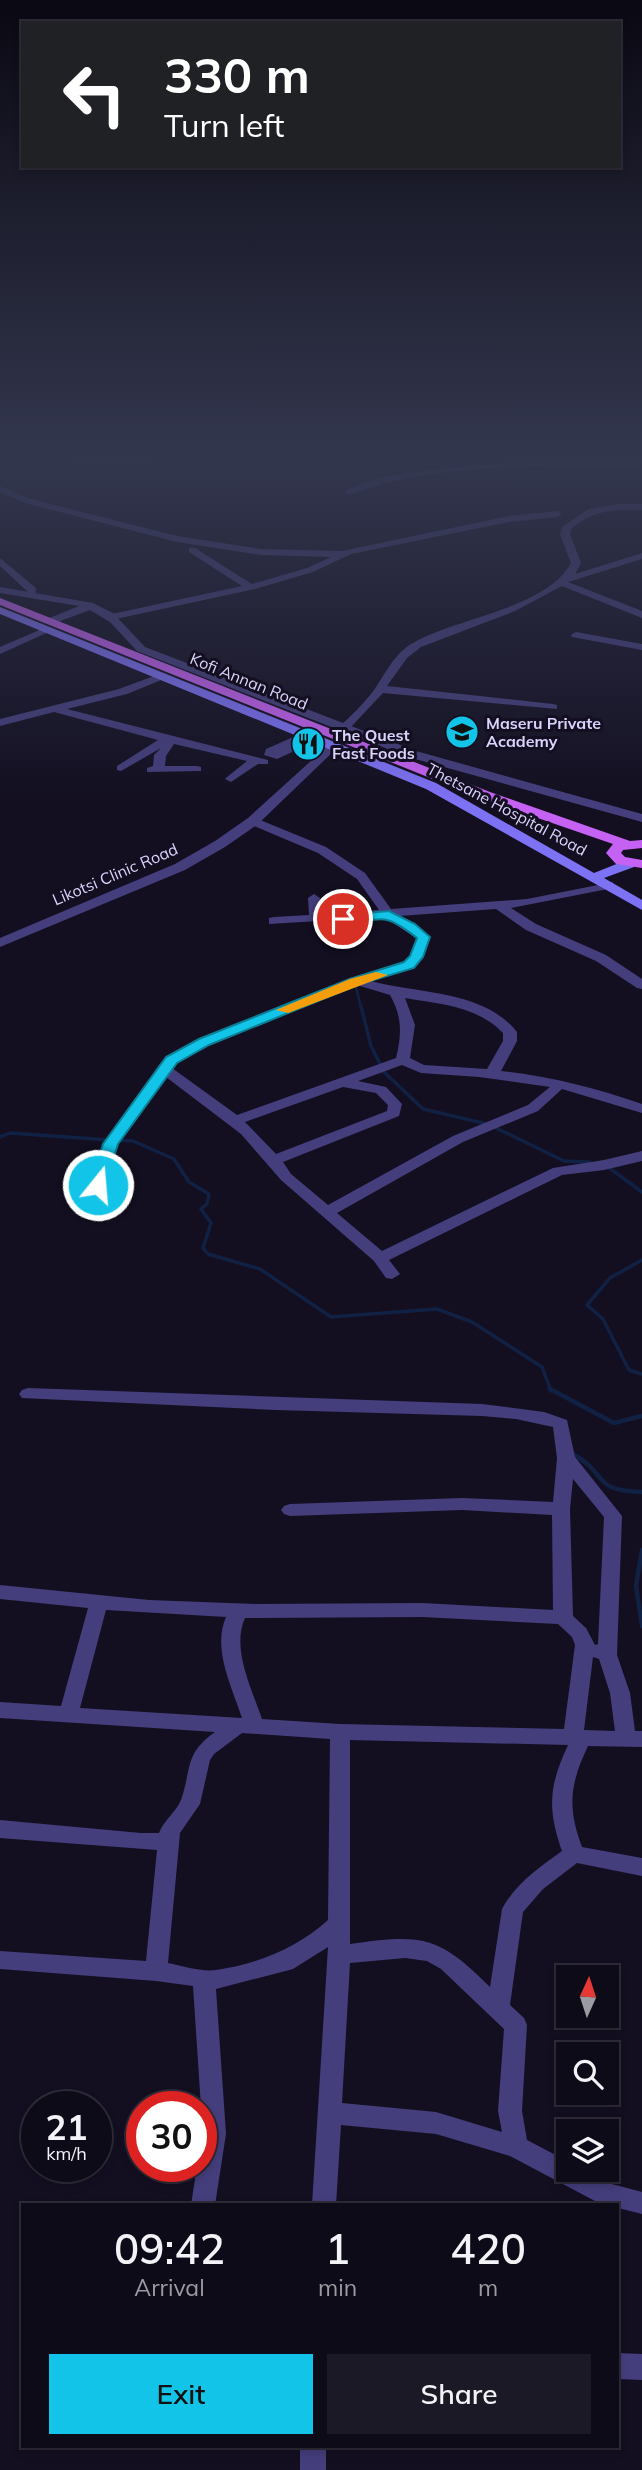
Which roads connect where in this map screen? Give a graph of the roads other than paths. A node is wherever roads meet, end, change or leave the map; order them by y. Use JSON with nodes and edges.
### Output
{"nodes":[{"id":1,"x":12,"y":572,"type":"edge"},
{"id":2,"x":228,"y":572,"type":"edge"},
{"id":3,"x":302,"y":572,"type":"edge"},
{"id":4,"x":570,"y":572,"type":"edge"},
{"id":5,"x":593,"y":572,"type":"edge"},
{"id":6,"x":270,"y":581,"type":"junction"},
{"id":7,"x":565,"y":581,"type":"junction"},
{"id":8,"x":251,"y":587,"type":"junction"},
{"id":9,"x":290,"y":589,"type":"dead end"},
{"id":10,"x":0,"y":590,"type":"edge"},
{"id":11,"x":31,"y":595,"type":"junction"},
{"id":12,"x":0,"y":601,"type":"edge"},
{"id":13,"x":90,"y":606,"type":"junction"},
{"id":14,"x":0,"y":610,"type":"edge"},
{"id":15,"x":642,"y":615,"type":"edge"},
{"id":16,"x":111,"y":617,"type":"junction"},
{"id":17,"x":49,"y":625,"type":"junction"},
{"id":18,"x":576,"y":635,"type":"dead end"},
{"id":19,"x":642,"y":647,"type":"edge"},
{"id":20,"x":0,"y":651,"type":"edge"},
{"id":21,"x":162,"y":676,"type":"junction"},
{"id":22,"x":380,"y":689,"type":"junction"},
{"id":23,"x":553,"y":708,"type":"dead end"},
{"id":24,"x":56,"y":709,"type":"junction"},
{"id":25,"x":0,"y":723,"type":"edge"},
{"id":26,"x":345,"y":727,"type":"junction"},
{"id":27,"x":307,"y":734,"type":"junction"},
{"id":28,"x":166,"y":739,"type":"junction"},
{"id":29,"x":293,"y":741,"type":"dead end"},
{"id":30,"x":334,"y":744,"type":"junction"},
{"id":31,"x":256,"y":760,"type":"junction"},
{"id":32,"x":273,"y":763,"type":"dead end"},
{"id":33,"x":121,"y":768,"type":"dead end"},
{"id":34,"x":197,"y":769,"type":"dead end"},
{"id":35,"x":231,"y":779,"type":"dead end"},
{"id":36,"x":642,"y":818,"type":"edge"},
{"id":37,"x":253,"y":821,"type":"junction"},
{"id":38,"x":642,"y":844,"type":"edge"},
{"id":39,"x":625,"y":856,"type":"edge"},
{"id":40,"x":590,"y":874,"type":"junction"},
{"id":41,"x":609,"y":886,"type":"junction"},
{"id":42,"x":314,"y":898,"type":"dead end"},
{"id":43,"x":642,"y":905,"type":"edge"},
{"id":44,"x":500,"y":906,"type":"junction"},
{"id":45,"x":389,"y":915,"type":"junction"},
{"id":46,"x":316,"y":918,"type":"junction"},
{"id":47,"x":274,"y":921,"type":"dead end"},
{"id":48,"x":0,"y":943,"type":"edge"},
{"id":49,"x":355,"y":981,"type":"junction"},
{"id":50,"x":642,"y":985,"type":"edge"},
{"id":51,"x":395,"y":992,"type":"junction"},
{"id":52,"x":403,"y":1060,"type":"junction"},
{"id":53,"x":163,"y":1068,"type":"junction"},
{"id":54,"x":493,"y":1072,"type":"junction"},
{"id":55,"x":342,"y":1082,"type":"junction"},
{"id":56,"x":559,"y":1084,"type":"junction"},
{"id":57,"x":642,"y":1109,"type":"edge"},
{"id":58,"x":234,"y":1121,"type":"junction"},
{"id":59,"x":642,"y":1156,"type":"edge"},
{"id":60,"x":275,"y":1160,"type":"junction"},
{"id":61,"x":96,"y":1190,"type":"dead end"},
{"id":62,"x":326,"y":1212,"type":"junction"},
{"id":63,"x":380,"y":1258,"type":"junction"},
{"id":64,"x":392,"y":1274,"type":"dead end"},
{"id":65,"x":28,"y":1394,"type":"dead end"},
{"id":66,"x":566,"y":1458,"type":"junction"},
{"id":67,"x":561,"y":1508,"type":"junction"},
{"id":68,"x":290,"y":1510,"type":"dead end"},
{"id":69,"x":0,"y":1592,"type":"edge"},
{"id":70,"x":99,"y":1602,"type":"junction"},
{"id":71,"x":239,"y":1610,"type":"junction"},
{"id":72,"x":563,"y":1618,"type":"junction"},
{"id":73,"x":585,"y":1645,"type":"junction"},
{"id":74,"x":607,"y":1655,"type":"junction"},
{"id":75,"x":0,"y":1710,"type":"edge"},
{"id":76,"x":69,"y":1713,"type":"junction"},
{"id":77,"x":246,"y":1725,"type":"junction"},
{"id":78,"x":340,"y":1731,"type":"junction"},
{"id":79,"x":577,"y":1737,"type":"junction"},
{"id":80,"x":634,"y":1739,"type":"edge"},
{"id":81,"x":0,"y":1829,"type":"edge"},
{"id":82,"x":169,"y":1841,"type":"junction"},
{"id":83,"x":574,"y":1854,"type":"junction"},
{"id":84,"x":642,"y":1867,"type":"edge"},
{"id":85,"x":338,"y":1925,"type":"junction"},
{"id":86,"x":339,"y":1955,"type":"junction"},
{"id":87,"x":0,"y":1960,"type":"edge"},
{"id":88,"x":156,"y":1971,"type":"junction"},
{"id":89,"x":204,"y":1979,"type":"junction"},
{"id":90,"x":498,"y":2008,"type":"junction"},
{"id":91,"x":330,"y":2113,"type":"junction"},
{"id":92,"x":516,"y":2147,"type":"junction"},
{"id":93,"x":203,"y":2203,"type":"edge"},
{"id":94,"x":324,"y":2203,"type":"edge"},
{"id":95,"x":642,"y":2203,"type":"edge"},
{"id":96,"x":619,"y":2366,"type":"edge"},
{"id":97,"x":642,"y":2367,"type":"edge"},
{"id":98,"x":313,"y":2448,"type":"edge"},
{"id":99,"x":313,"y":2470,"type":"edge"}],
"edges":[{"from":1,"to":11,"type":"street"},
{"from":2,"to":8,"type":"street"},
{"from":3,"to":6,"type":"street"},
{"from":4,"to":7,"type":"street"},
{"from":5,"to":7,"type":"street"},
{"from":6,"to":8,"type":"street"},
{"from":6,"to":9,"type":"street"},
{"from":7,"to":15,"type":"street"},
{"from":7,"to":22,"type":"street"},
{"from":8,"to":16,"type":"street"},
{"from":10,"to":11,"type":"street"},
{"from":11,"to":13,"type":"street"},
{"from":12,"to":17,"type":"main road","name":"Kofi Annan Road"},
{"from":13,"to":16,"type":"street"},
{"from":13,"to":17,"type":"street"},
{"from":14,"to":17,"type":"main road","name":"Thetsane Hospital Road"},
{"from":16,"to":26,"type":"street"},
{"from":17,"to":20,"type":"street"},
{"from":17,"to":21,"type":"main road","name":"Thetsane Hospital Road"},
{"from":17,"to":39,"type":"main road","name":"Kofi Annan Road"},
{"from":18,"to":19,"type":"street"},
{"from":21,"to":24,"type":"street"},
{"from":21,"to":27,"type":"main road","name":"Thetsane Hospital Road"},
{"from":22,"to":23,"type":"street"},
{"from":22,"to":26,"type":"street"},
{"from":24,"to":25,"type":"street"},
{"from":24,"to":28,"type":"street"},
{"from":26,"to":36,"type":"street"},
{"from":27,"to":29,"type":"street"},
{"from":27,"to":30,"type":"main road","name":"Thetsane Hospital Road"},
{"from":28,"to":31,"type":"street"},
{"from":28,"to":33,"type":"street"},
{"from":28,"to":34,"type":"street"},
{"from":30,"to":37,"type":"street","name":"Likotsi Clinic Road"},
{"from":30,"to":40,"type":"main road","name":"Thetsane Hospital Road"},
{"from":31,"to":32,"type":"street"},
{"from":31,"to":35,"type":"street"},
{"from":37,"to":45,"type":"street"},
{"from":37,"to":48,"type":"street","name":"Likotsi Clinic Road"},
{"from":38,"to":39,"type":"main road"},
{"from":39,"to":40,"type":"main road"},
{"from":40,"to":41,"type":"main road","name":"Thetsane Hospital Road"},
{"from":41,"to":43,"type":"main road","name":"Thetsane Hospital Road"},
{"from":41,"to":44,"type":"street"},
{"from":42,"to":46,"type":"street"},
{"from":44,"to":45,"type":"street"},
{"from":44,"to":50,"type":"street"},
{"from":45,"to":46,"type":"street"},
{"from":45,"to":49,"type":"street"},
{"from":46,"to":47,"type":"street"},
{"from":49,"to":51,"type":"street"},
{"from":49,"to":53,"type":"street"},
{"from":51,"to":52,"type":"street"},
{"from":51,"to":54,"type":"street"},
{"from":52,"to":54,"type":"street"},
{"from":52,"to":55,"type":"street"},
{"from":53,"to":58,"type":"street"},
{"from":53,"to":61,"type":"street"},
{"from":54,"to":56,"type":"street"},
{"from":55,"to":58,"type":"street"},
{"from":55,"to":60,"type":"street"},
{"from":56,"to":57,"type":"street"},
{"from":56,"to":62,"type":"street"},
{"from":58,"to":60,"type":"street"},
{"from":59,"to":63,"type":"street"},
{"from":60,"to":62,"type":"street"},
{"from":62,"to":63,"type":"street"},
{"from":63,"to":64,"type":"street"},
{"from":65,"to":66,"type":"street"},
{"from":66,"to":67,"type":"street"},
{"from":66,"to":74,"type":"street"},
{"from":67,"to":68,"type":"street"},
{"from":67,"to":72,"type":"street"},
{"from":69,"to":70,"type":"street"},
{"from":70,"to":71,"type":"street"},
{"from":70,"to":76,"type":"street"},
{"from":71,"to":72,"type":"street"},
{"from":71,"to":77,"type":"street"},
{"from":72,"to":73,"type":"street"},
{"from":73,"to":74,"type":"street"},
{"from":73,"to":79,"type":"street"},
{"from":74,"to":80,"type":"street"},
{"from":75,"to":76,"type":"street"},
{"from":76,"to":77,"type":"street"},
{"from":77,"to":78,"type":"street"},
{"from":77,"to":82,"type":"street"},
{"from":78,"to":79,"type":"street"},
{"from":78,"to":85,"type":"street"},
{"from":79,"to":80,"type":"street"},
{"from":79,"to":83,"type":"street"},
{"from":81,"to":82,"type":"street"},
{"from":82,"to":88,"type":"street"},
{"from":83,"to":84,"type":"street"},
{"from":83,"to":90,"type":"street"},
{"from":85,"to":86,"type":"street"},
{"from":85,"to":89,"type":"street"},
{"from":86,"to":90,"type":"street"},
{"from":86,"to":91,"type":"street"},
{"from":87,"to":88,"type":"street"},
{"from":88,"to":89,"type":"street"},
{"from":89,"to":93,"type":"street"},
{"from":90,"to":92,"type":"street"},
{"from":91,"to":92,"type":"street"},
{"from":91,"to":94,"type":"street"},
{"from":92,"to":95,"type":"street"},
{"from":96,"to":97,"type":"street"},
{"from":98,"to":99,"type":"street"}]}
